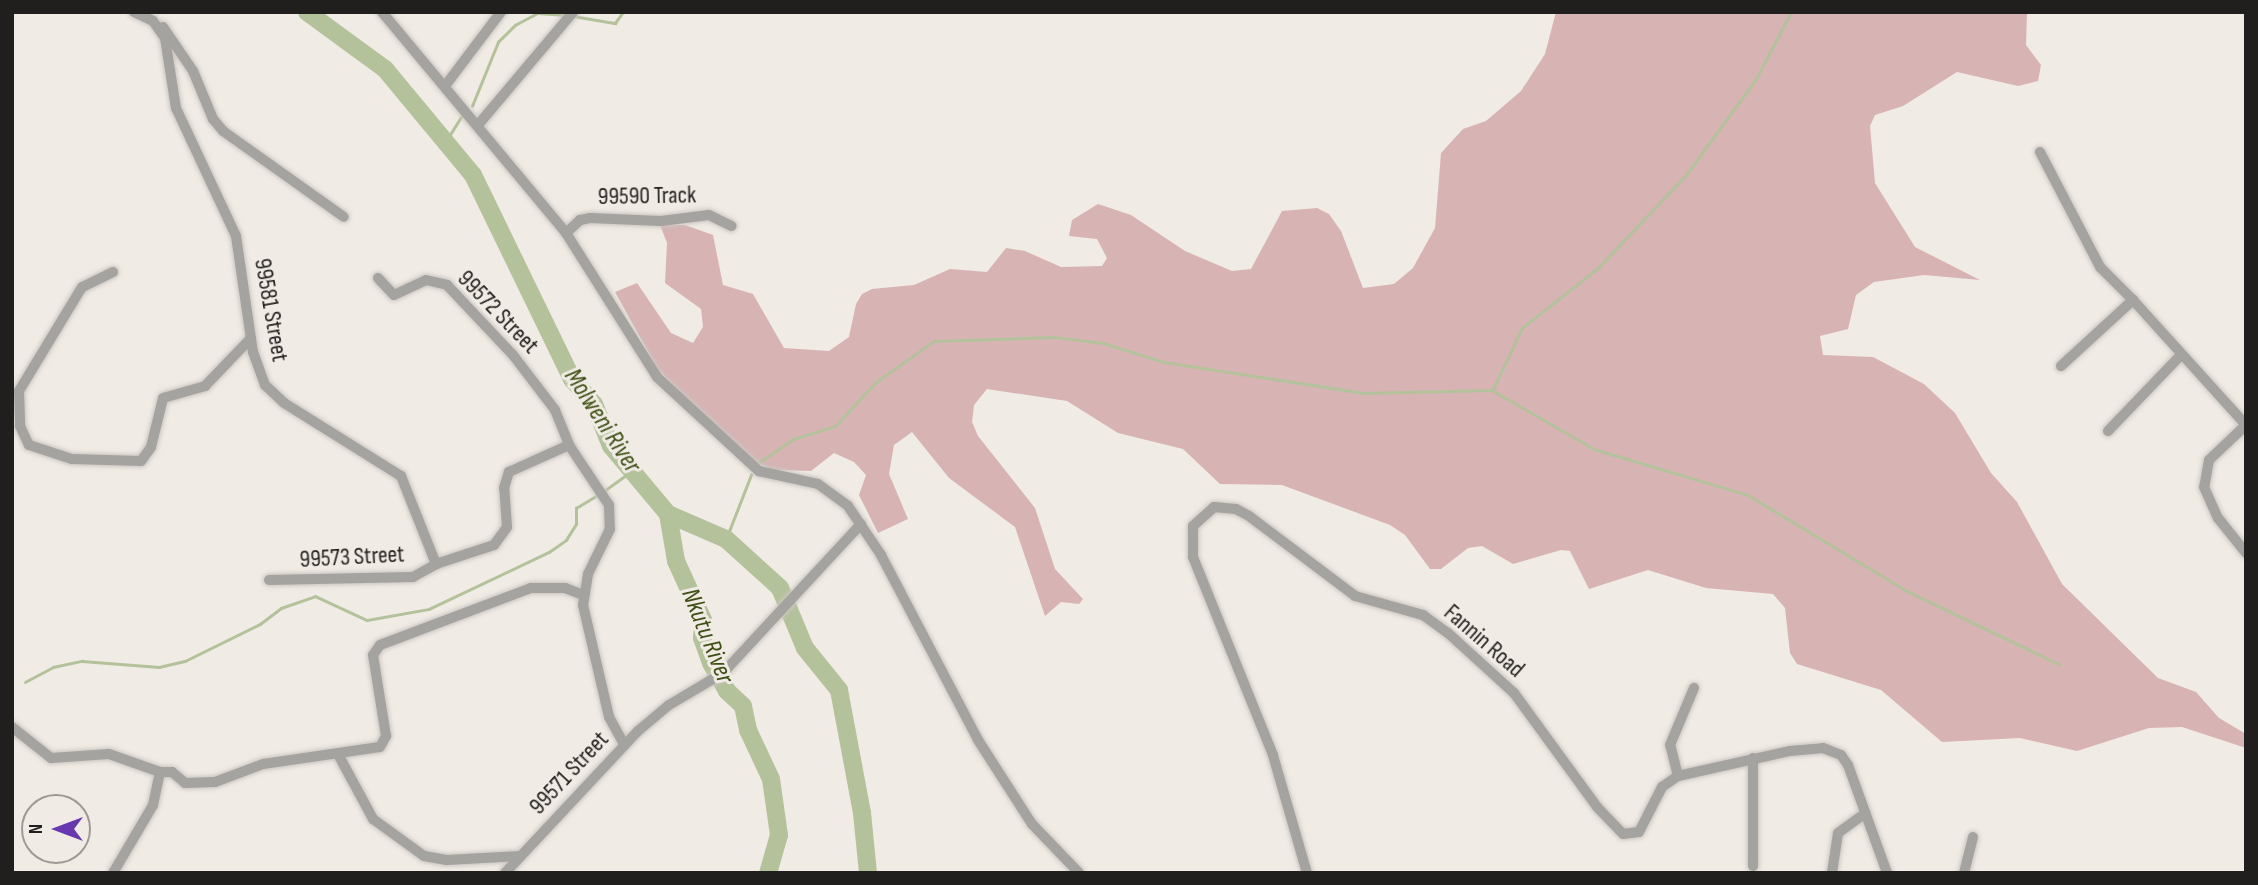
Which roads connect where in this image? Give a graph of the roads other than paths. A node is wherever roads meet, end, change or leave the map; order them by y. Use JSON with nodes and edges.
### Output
{"nodes":[{"id":1,"x":134,"y":12,"type":"edge"},
{"id":2,"x":382,"y":12,"type":"edge"},
{"id":3,"x":501,"y":12,"type":"edge"},
{"id":4,"x":573,"y":12,"type":"edge"},
{"id":5,"x":153,"y":21,"type":"junction"},
{"id":6,"x":445,"y":86,"type":"junction"},
{"id":7,"x":478,"y":125,"type":"junction"},
{"id":8,"x":2040,"y":152,"type":"dead end"},
{"id":9,"x":344,"y":217,"type":"dead end"},
{"id":10,"x":732,"y":226,"type":"dead end"},
{"id":11,"x":566,"y":233,"type":"junction"},
{"id":12,"x":113,"y":272,"type":"dead end"},
{"id":13,"x":378,"y":278,"type":"dead end"},
{"id":14,"x":2130,"y":303,"type":"junction"},
{"id":15,"x":251,"y":338,"type":"junction"},
{"id":16,"x":2181,"y":355,"type":"junction"},
{"id":17,"x":2061,"y":366,"type":"dead end"},
{"id":18,"x":2246,"y":425,"type":"edge"},
{"id":19,"x":2108,"y":431,"type":"dead end"},
{"id":20,"x":569,"y":445,"type":"junction"},
{"id":21,"x":861,"y":524,"type":"junction"},
{"id":22,"x":2246,"y":553,"type":"edge"},
{"id":23,"x":436,"y":564,"type":"junction"},
{"id":24,"x":269,"y":580,"type":"dead end"},
{"id":25,"x":583,"y":595,"type":"junction"},
{"id":26,"x":1694,"y":688,"type":"dead end"},
{"id":27,"x":12,"y":727,"type":"edge"},
{"id":28,"x":624,"y":744,"type":"junction"},
{"id":29,"x":339,"y":756,"type":"junction"},
{"id":30,"x":1753,"y":758,"type":"junction"},
{"id":31,"x":160,"y":772,"type":"junction"},
{"id":32,"x":1678,"y":776,"type":"junction"},
{"id":33,"x":1866,"y":813,"type":"junction"},
{"id":34,"x":1973,"y":837,"type":"dead end"},
{"id":35,"x":520,"y":856,"type":"junction"},
{"id":36,"x":1753,"y":866,"type":"dead end"},
{"id":37,"x":113,"y":873,"type":"edge"},
{"id":38,"x":505,"y":873,"type":"edge"},
{"id":39,"x":1079,"y":873,"type":"edge"},
{"id":40,"x":1307,"y":873,"type":"edge"},
{"id":41,"x":1832,"y":873,"type":"edge"},
{"id":42,"x":1887,"y":873,"type":"edge"},
{"id":43,"x":1964,"y":873,"type":"edge"}],
"edges":[{"from":1,"to":5,"type":"street"},
{"from":2,"to":6,"type":"street"},
{"from":3,"to":6,"type":"street"},
{"from":4,"to":7,"type":"street"},
{"from":5,"to":9,"type":"street"},
{"from":5,"to":15,"type":"street","name":"99581 Street"},
{"from":6,"to":7,"type":"street"},
{"from":7,"to":11,"type":"street"},
{"from":8,"to":14,"type":"street"},
{"from":10,"to":11,"type":"street","name":"99590 Track"},
{"from":11,"to":21,"type":"street"},
{"from":12,"to":15,"type":"street"},
{"from":13,"to":20,"type":"street","name":"99572 Street"},
{"from":14,"to":16,"type":"street"},
{"from":14,"to":17,"type":"street"},
{"from":15,"to":23,"type":"street","name":"99581 Street"},
{"from":16,"to":18,"type":"street"},
{"from":16,"to":19,"type":"street"},
{"from":18,"to":22,"type":"street"},
{"from":20,"to":23,"type":"street","name":"99573 Street"},
{"from":20,"to":25,"type":"street","name":"99572 Street"},
{"from":21,"to":28,"type":"street","name":"99571 Street"},
{"from":21,"to":39,"type":"street"},
{"from":23,"to":24,"type":"street","name":"99573 Street"},
{"from":25,"to":28,"type":"street"},
{"from":25,"to":29,"type":"street"},
{"from":26,"to":32,"type":"street"},
{"from":27,"to":31,"type":"street"},
{"from":28,"to":35,"type":"street","name":"99571 Street"},
{"from":29,"to":31,"type":"street"},
{"from":29,"to":35,"type":"street"},
{"from":30,"to":32,"type":"street"},
{"from":30,"to":33,"type":"street"},
{"from":30,"to":36,"type":"street"},
{"from":31,"to":37,"type":"street"},
{"from":32,"to":40,"type":"street","name":"Fannin Road"},
{"from":33,"to":41,"type":"street"},
{"from":33,"to":42,"type":"street"},
{"from":34,"to":43,"type":"street"},
{"from":35,"to":38,"type":"street","name":"99571 Street"}]}
